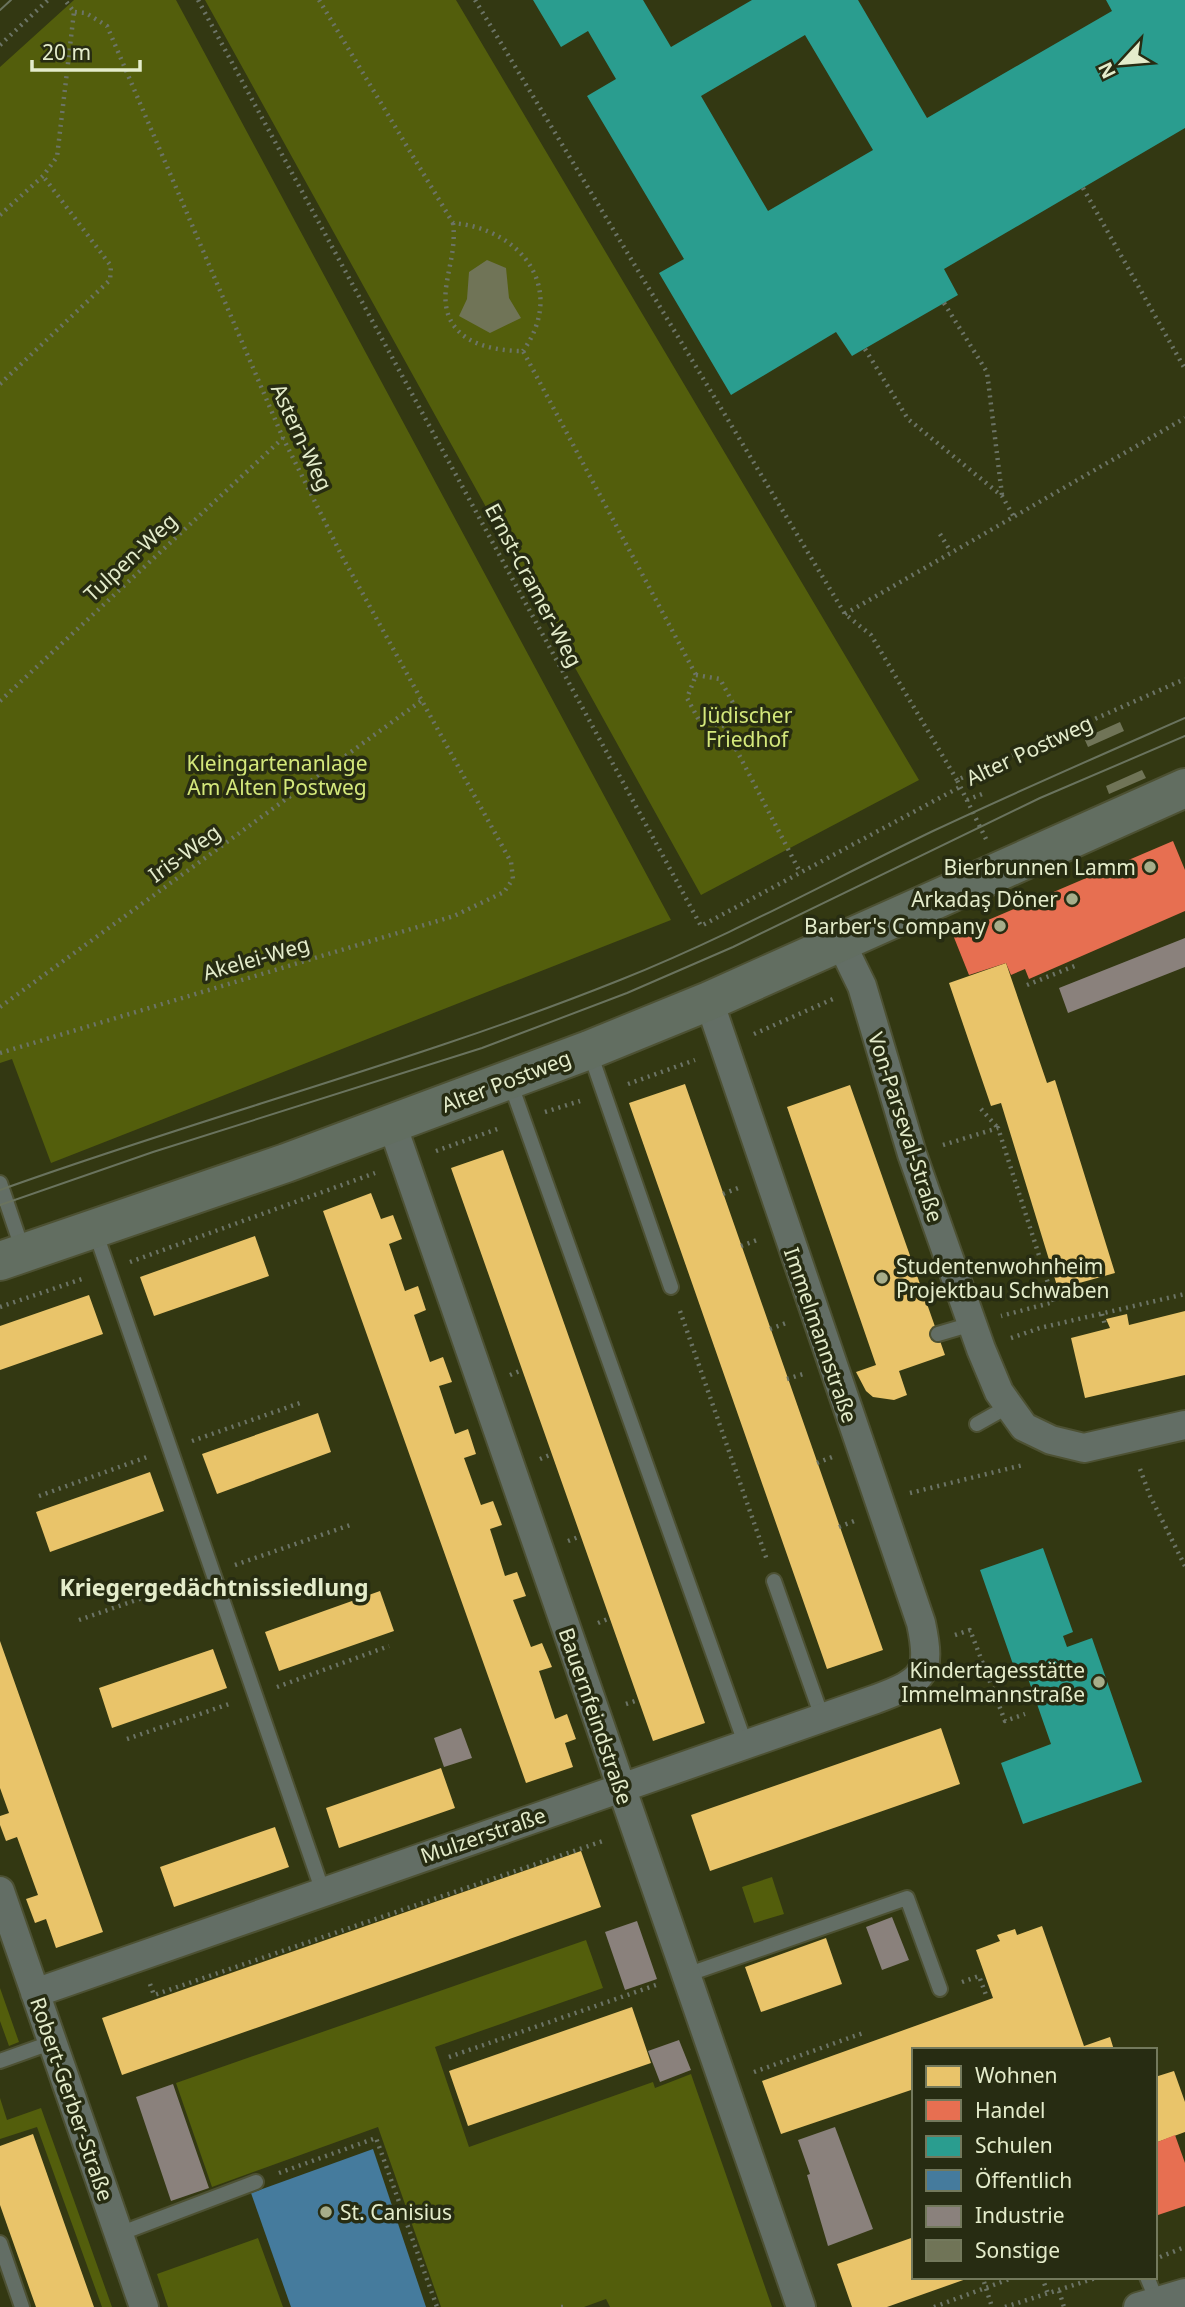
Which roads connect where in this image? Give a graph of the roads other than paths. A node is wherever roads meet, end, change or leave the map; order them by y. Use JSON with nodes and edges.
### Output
{"nodes":[{"id":1,"x":1185,"y":788,"type":"edge"},
{"id":2,"x":840,"y":941,"type":"junction"},
{"id":3,"x":709,"y":1001,"type":"junction"},
{"id":4,"x":589,"y":1049,"type":"junction"},
{"id":5,"x":509,"y":1080,"type":"junction"},
{"id":6,"x":392,"y":1124,"type":"junction"},
{"id":7,"x":0,"y":1183,"type":"edge"},
{"id":8,"x":94,"y":1228,"type":"junction"},
{"id":9,"x":12,"y":1257,"type":"edge"},
{"id":10,"x":671,"y":1287,"type":"road end"},
{"id":11,"x":938,"y":1334,"type":"dead end"},
{"id":12,"x":976,"y":1336,"type":"junction"},
{"id":13,"x":1009,"y":1406,"type":"junction"},
{"id":14,"x":977,"y":1424,"type":"dead end"},
{"id":15,"x":1185,"y":1424,"type":"edge"},
{"id":16,"x":774,"y":1581,"type":"road end"},
{"id":17,"x":926,"y":1658,"type":"joint"},
{"id":18,"x":822,"y":1717,"type":"junction"},
{"id":19,"x":745,"y":1744,"type":"junction"},
{"id":20,"x":621,"y":1787,"type":"junction"},
{"id":21,"x":0,"y":1891,"type":"edge"},
{"id":22,"x":323,"y":1892,"type":"junction"},
{"id":23,"x":686,"y":1975,"type":"junction"},
{"id":24,"x":940,"y":1989,"type":"dead end"},
{"id":25,"x":35,"y":1993,"type":"junction"},
{"id":26,"x":53,"y":2042,"type":"junction"},
{"id":27,"x":0,"y":2061,"type":"edge"},
{"id":28,"x":256,"y":2182,"type":"road end"},
{"id":29,"x":119,"y":2234,"type":"junction"},
{"id":30,"x":0,"y":2244,"type":"edge"},
{"id":31,"x":1185,"y":2293,"type":"edge"},
{"id":32,"x":1147,"y":2295,"type":"edge"},
{"id":33,"x":22,"y":2307,"type":"edge"},
{"id":34,"x":144,"y":2307,"type":"edge"},
{"id":35,"x":801,"y":2307,"type":"edge"}],
"edges":[{"from":1,"to":2,"type":"street","name":"Alter Postweg"},
{"from":2,"to":3,"type":"street","name":"Alter Postweg"},
{"from":2,"to":12,"type":"street","name":"Von-Parseval-Straße"},
{"from":3,"to":4,"type":"street","name":"Alter Postweg"},
{"from":3,"to":17,"type":"street","name":"Immelmannstraße"},
{"from":4,"to":5,"type":"street","name":"Alter Postweg"},
{"from":4,"to":10,"type":"lane"},
{"from":5,"to":6,"type":"street","name":"Alter Postweg"},
{"from":5,"to":19,"type":"lane"},
{"from":6,"to":8,"type":"street","name":"Alter Postweg"},
{"from":6,"to":20,"type":"street","name":"Bauernfeindstraße"},
{"from":7,"to":9,"type":"lane"},
{"from":8,"to":9,"type":"street","name":"Alter Postweg"},
{"from":8,"to":22,"type":"lane"},
{"from":11,"to":12,"type":"lane"},
{"from":12,"to":13,"type":"street","name":"Von-Parseval-Straße"},
{"from":13,"to":14,"type":"lane"},
{"from":13,"to":15,"type":"street","name":"Von-Parseval-Straße"},
{"from":16,"to":18,"type":"lane"},
{"from":17,"to":18,"type":"street","name":"Mulzerstraße"},
{"from":18,"to":19,"type":"street","name":"Mulzerstraße"},
{"from":19,"to":20,"type":"street","name":"Mulzerstraße"},
{"from":20,"to":22,"type":"street","name":"Mulzerstraße"},
{"from":20,"to":23,"type":"street","name":"Bauernfeindstraße"},
{"from":21,"to":25,"type":"street","name":"Robert-Gerber-Straße"},
{"from":22,"to":25,"type":"street","name":"Mulzerstraße"},
{"from":23,"to":24,"type":"lane"},
{"from":23,"to":35,"type":"street","name":"Bauernfeindstraße"},
{"from":25,"to":26,"type":"street","name":"Robert-Gerber-Straße"},
{"from":26,"to":27,"type":"lane"},
{"from":26,"to":29,"type":"street","name":"Robert-Gerber-Straße"},
{"from":28,"to":29,"type":"lane"},
{"from":29,"to":34,"type":"street","name":"Robert-Gerber-Straße"},
{"from":30,"to":33,"type":"lane"},
{"from":31,"to":32,"type":"street"}]}
